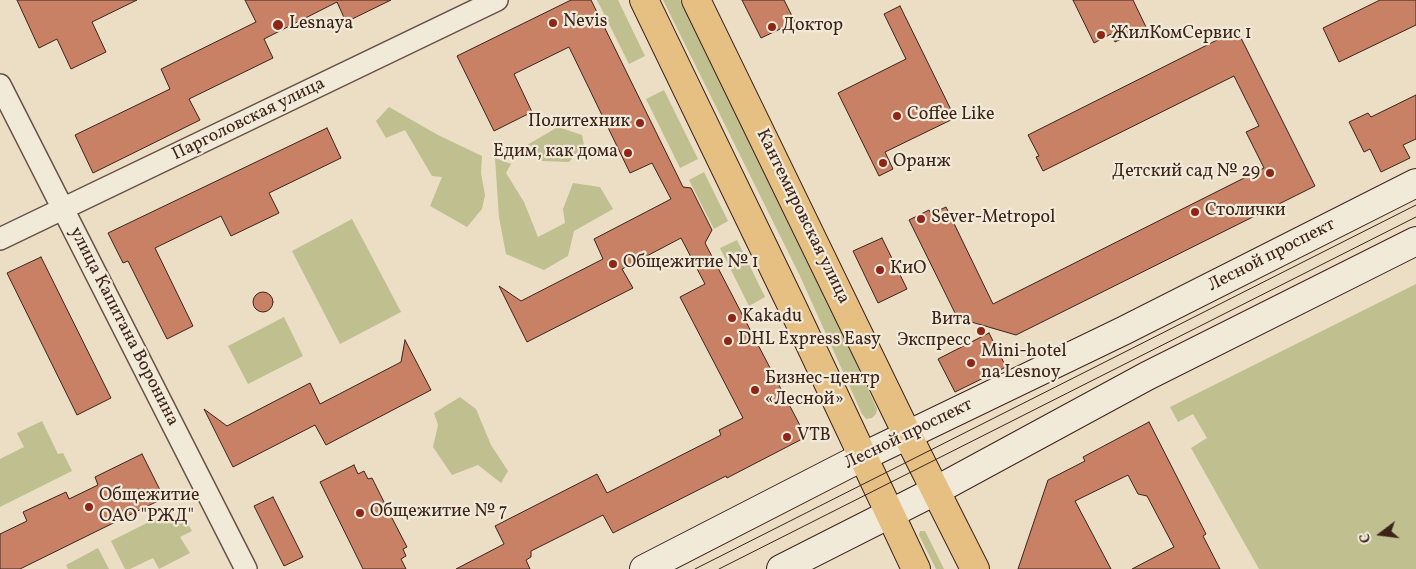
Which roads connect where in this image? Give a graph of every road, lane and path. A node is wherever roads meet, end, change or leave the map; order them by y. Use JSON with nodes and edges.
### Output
{"nodes":[{"id":1,"x":497,"y":0,"type":"edge"},
{"id":2,"x":644,"y":0,"type":"edge"},
{"id":3,"x":696,"y":0,"type":"edge"},
{"id":4,"x":0,"y":85,"type":"edge"},
{"id":5,"x":1416,"y":183,"type":"edge"},
{"id":6,"x":63,"y":208,"type":"junction"},
{"id":7,"x":0,"y":239,"type":"edge"},
{"id":8,"x":1416,"y":240,"type":"edge"},
{"id":9,"x":908,"y":436,"type":"junction"},
{"id":10,"x":862,"y":457,"type":"junction"},
{"id":11,"x":936,"y":491,"type":"junction"},
{"id":12,"x":890,"y":514,"type":"junction"},
{"id":13,"x":246,"y":569,"type":"edge"},
{"id":14,"x":644,"y":569,"type":"edge"},
{"id":15,"x":781,"y":569,"type":"edge"},
{"id":16,"x":916,"y":569,"type":"edge"},
{"id":17,"x":975,"y":569,"type":"edge"}],
"edges":[{"from":1,"to":6,"type":"street","name":"Парголовская улица"},
{"from":2,"to":10,"type":"main road"},
{"from":3,"to":9,"type":"main road","name":"Кантемировская улица"},
{"from":4,"to":6,"type":"street","name":"улица Капитана Воронина"},
{"from":5,"to":9,"type":"main road","name":"Лесной проспект"},
{"from":6,"to":7,"type":"street","name":"Парголовская улица"},
{"from":6,"to":13,"type":"street","name":"улица Капитана Воронина"},
{"from":8,"to":11,"type":"main road"},
{"from":9,"to":10,"type":"main road","name":"Лесной проспект"},
{"from":9,"to":11,"type":"main road","name":"Кантемировская улица"},
{"from":10,"to":12,"type":"main road"},
{"from":10,"to":14,"type":"main road","name":"Лесной проспект"},
{"from":11,"to":12,"type":"main road"},
{"from":11,"to":17,"type":"main road","name":"Кантемировская улица"},
{"from":12,"to":15,"type":"main road"},
{"from":12,"to":16,"type":"main road"}]}
